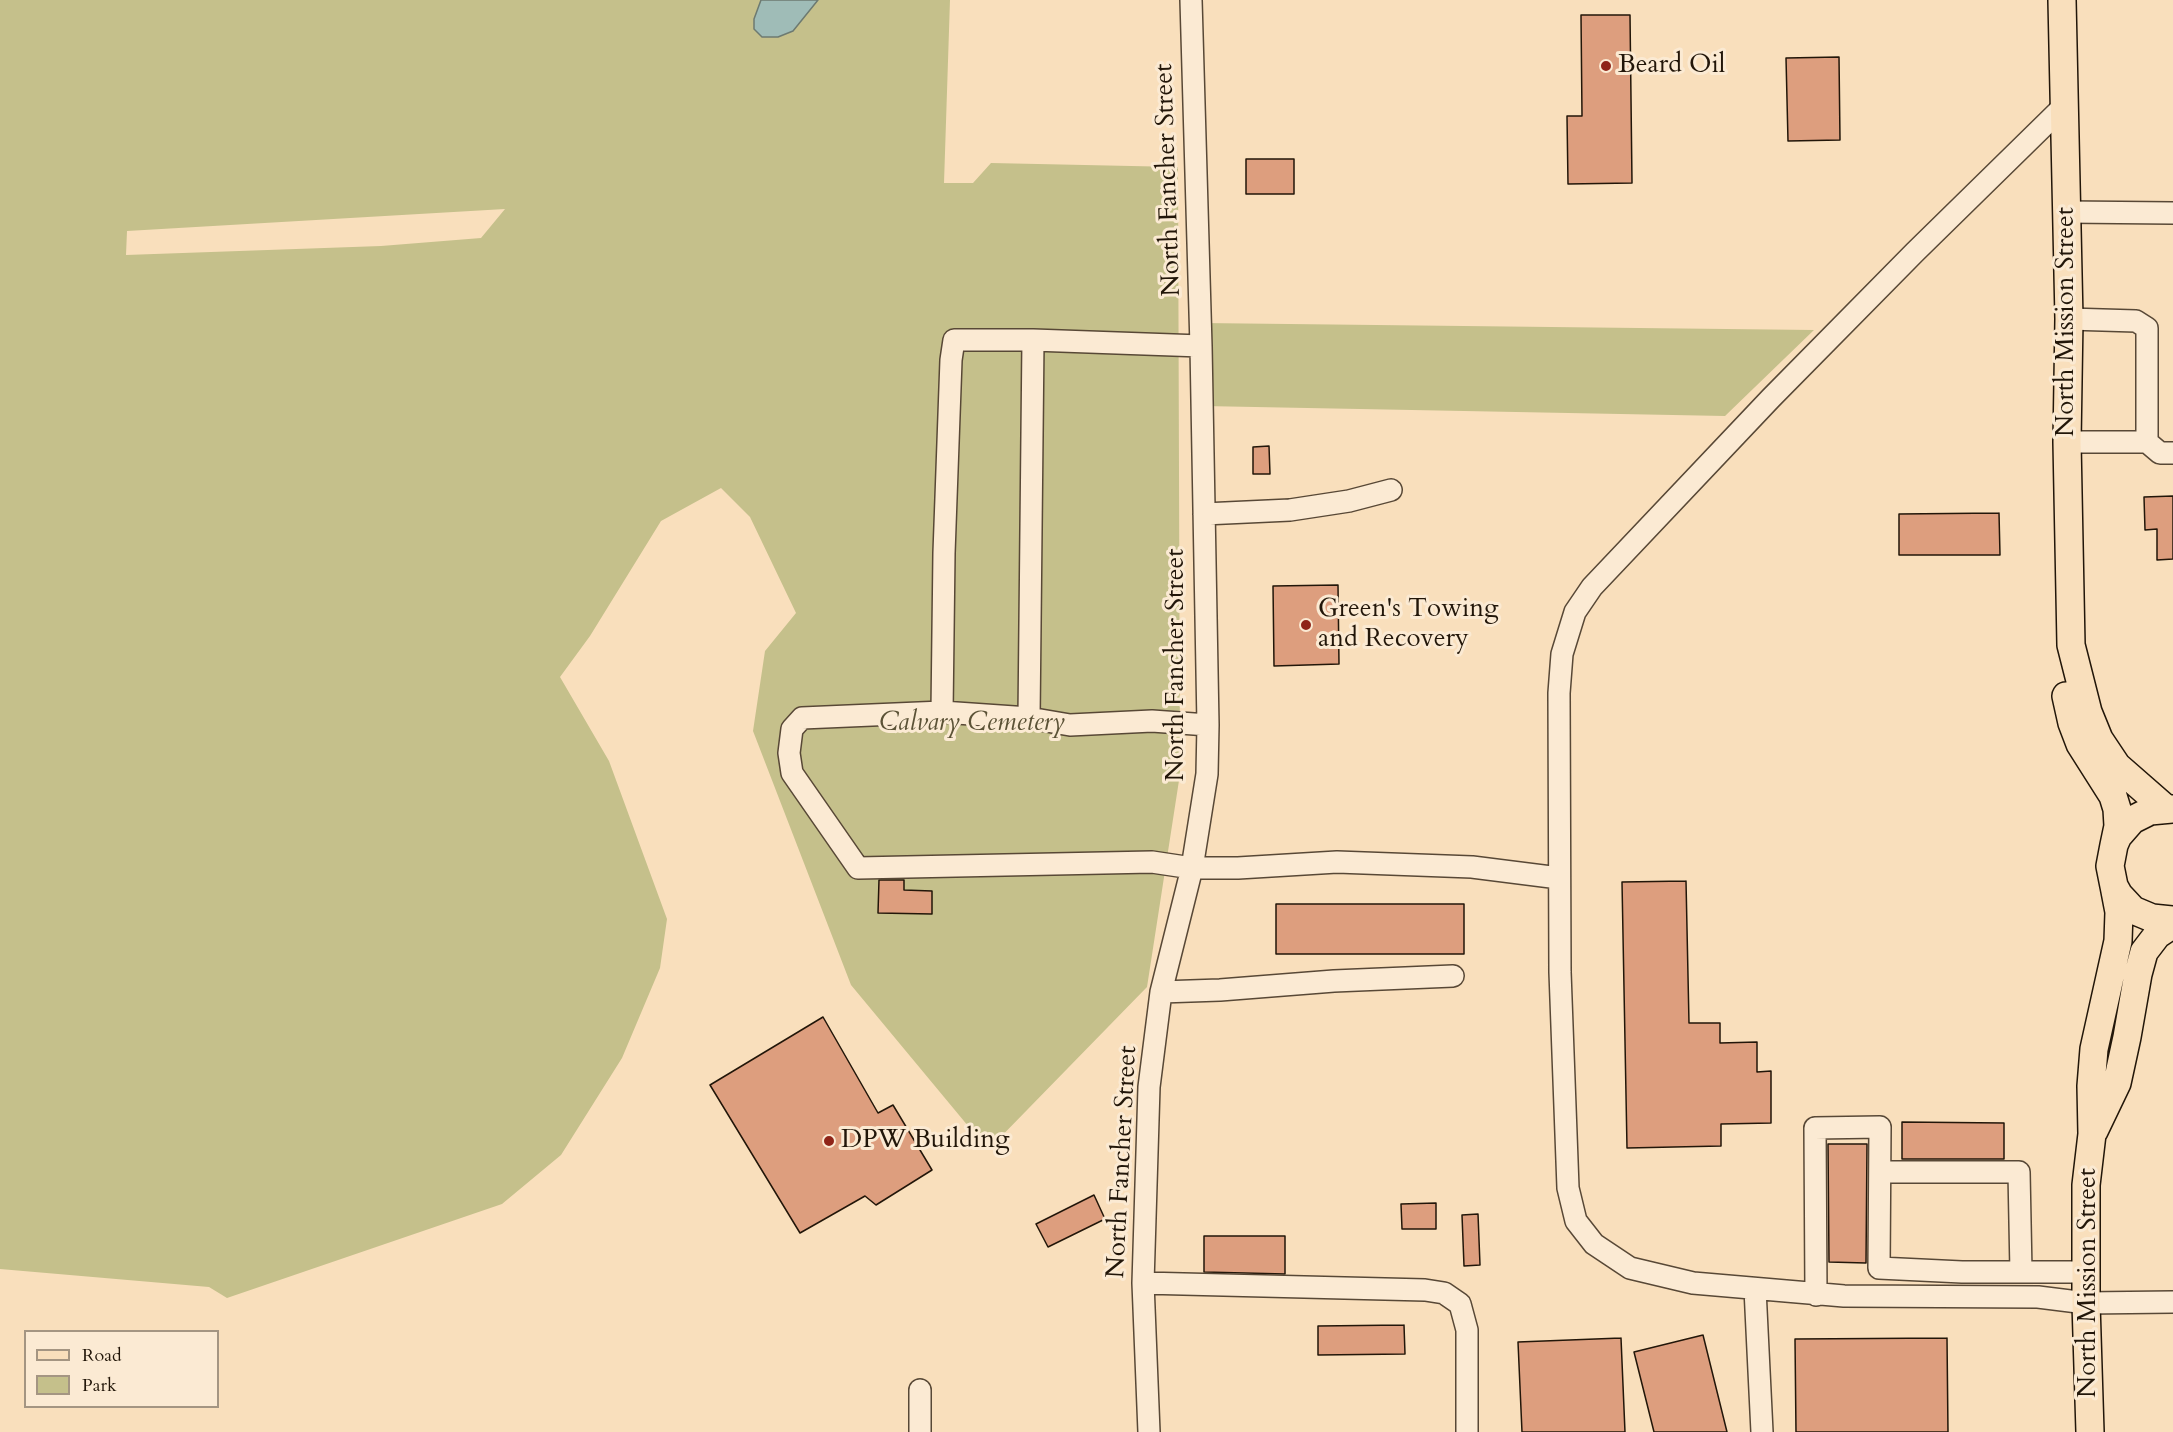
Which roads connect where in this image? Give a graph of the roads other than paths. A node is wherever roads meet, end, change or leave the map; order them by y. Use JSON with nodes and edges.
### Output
{"nodes":[{"id":1,"x":1191,"y":0,"type":"edge"},
{"id":2,"x":2062,"y":0,"type":"edge"},
{"id":3,"x":2065,"y":105,"type":"junction"},
{"id":4,"x":2066,"y":212,"type":"junction"},
{"id":5,"x":2173,"y":213,"type":"edge"},
{"id":6,"x":2068,"y":320,"type":"junction"},
{"id":7,"x":1033,"y":340,"type":"junction"},
{"id":8,"x":1202,"y":346,"type":"junction"},
{"id":9,"x":2067,"y":442,"type":"junction"},
{"id":10,"x":2147,"y":442,"type":"junction"},
{"id":11,"x":2173,"y":453,"type":"edge"},
{"id":12,"x":1391,"y":490,"type":"dead end"},
{"id":13,"x":1204,"y":514,"type":"junction"},
{"id":14,"x":2071,"y":645,"type":"junction"},
{"id":15,"x":942,"y":712,"type":"junction"},
{"id":16,"x":1029,"y":718,"type":"junction"},
{"id":17,"x":1208,"y":725,"type":"junction"},
{"id":18,"x":2169,"y":809,"type":"edge"},
{"id":19,"x":2114,"y":845,"type":"junction"},
{"id":20,"x":1192,"y":868,"type":"junction"},
{"id":21,"x":1559,"y":878,"type":"junction"},
{"id":22,"x":2114,"y":886,"type":"junction"},
{"id":23,"x":2173,"y":922,"type":"edge"},
{"id":24,"x":1453,"y":976,"type":"dead end"},
{"id":25,"x":1161,"y":992,"type":"junction"},
{"id":26,"x":2092,"y":1134,"type":"junction"},
{"id":27,"x":1880,"y":1172,"type":"junction"},
{"id":28,"x":2020,"y":1272,"type":"junction"},
{"id":29,"x":2086,"y":1272,"type":"junction"},
{"id":30,"x":1143,"y":1283,"type":"junction"},
{"id":31,"x":1755,"y":1289,"type":"junction"},
{"id":32,"x":1816,"y":1295,"type":"junction"},
{"id":33,"x":2173,"y":1302,"type":"edge"},
{"id":34,"x":2086,"y":1303,"type":"junction"},
{"id":35,"x":920,"y":1390,"type":"dead end"},
{"id":36,"x":920,"y":1432,"type":"edge"},
{"id":37,"x":1149,"y":1432,"type":"edge"},
{"id":38,"x":1467,"y":1432,"type":"edge"},
{"id":39,"x":1762,"y":1432,"type":"edge"},
{"id":40,"x":2090,"y":1432,"type":"edge"}],
"edges":[{"from":1,"to":8,"type":"street","name":"North Fancher Street"},
{"from":2,"to":3,"type":"main road","name":"North Mission Street"},
{"from":3,"to":4,"type":"main road","name":"North Mission Street"},
{"from":3,"to":21,"type":"street"},
{"from":4,"to":5,"type":"street"},
{"from":4,"to":6,"type":"main road","name":"North Mission Street"},
{"from":6,"to":9,"type":"main road","name":"North Mission Street"},
{"from":6,"to":10,"type":"street"},
{"from":7,"to":8,"type":"street"},
{"from":7,"to":15,"type":"street"},
{"from":7,"to":16,"type":"street"},
{"from":8,"to":13,"type":"street","name":"North Fancher Street"},
{"from":9,"to":10,"type":"street"},
{"from":9,"to":14,"type":"main road","name":"North Mission Street"},
{"from":10,"to":11,"type":"street"},
{"from":12,"to":13,"type":"street"},
{"from":13,"to":17,"type":"street","name":"North Fancher Street"},
{"from":14,"to":18,"type":"main road","name":"North Mission Street"},
{"from":14,"to":19,"type":"main road","name":"North Mission Street"},
{"from":15,"to":16,"type":"street"},
{"from":15,"to":20,"type":"street"},
{"from":16,"to":17,"type":"street"},
{"from":17,"to":20,"type":"street","name":"North Fancher Street"},
{"from":18,"to":19,"type":"main road","name":"North Mission Street"},
{"from":19,"to":22,"type":"main road","name":"North Mission Street"},
{"from":20,"to":21,"type":"street"},
{"from":20,"to":25,"type":"street","name":"North Fancher Street"},
{"from":21,"to":31,"type":"street"},
{"from":22,"to":23,"type":"main road","name":"North Mission Street"},
{"from":22,"to":26,"type":"main road","name":"North Mission Street"},
{"from":23,"to":26,"type":"main road","name":"North Mission Street"},
{"from":24,"to":25,"type":"street"},
{"from":25,"to":30,"type":"street","name":"North Fancher Street"},
{"from":26,"to":29,"type":"main road","name":"North Mission Street"},
{"from":27,"to":28,"type":"street"},
{"from":27,"to":28,"type":"street"},
{"from":27,"to":32,"type":"street"},
{"from":28,"to":29,"type":"street"},
{"from":29,"to":34,"type":"main road","name":"North Mission Street"},
{"from":30,"to":37,"type":"street","name":"North Fancher Street"},
{"from":30,"to":38,"type":"street"},
{"from":31,"to":32,"type":"street"},
{"from":31,"to":39,"type":"street"},
{"from":32,"to":34,"type":"street"},
{"from":33,"to":34,"type":"street"},
{"from":34,"to":40,"type":"main road","name":"North Mission Street"},
{"from":35,"to":36,"type":"street"}]}
